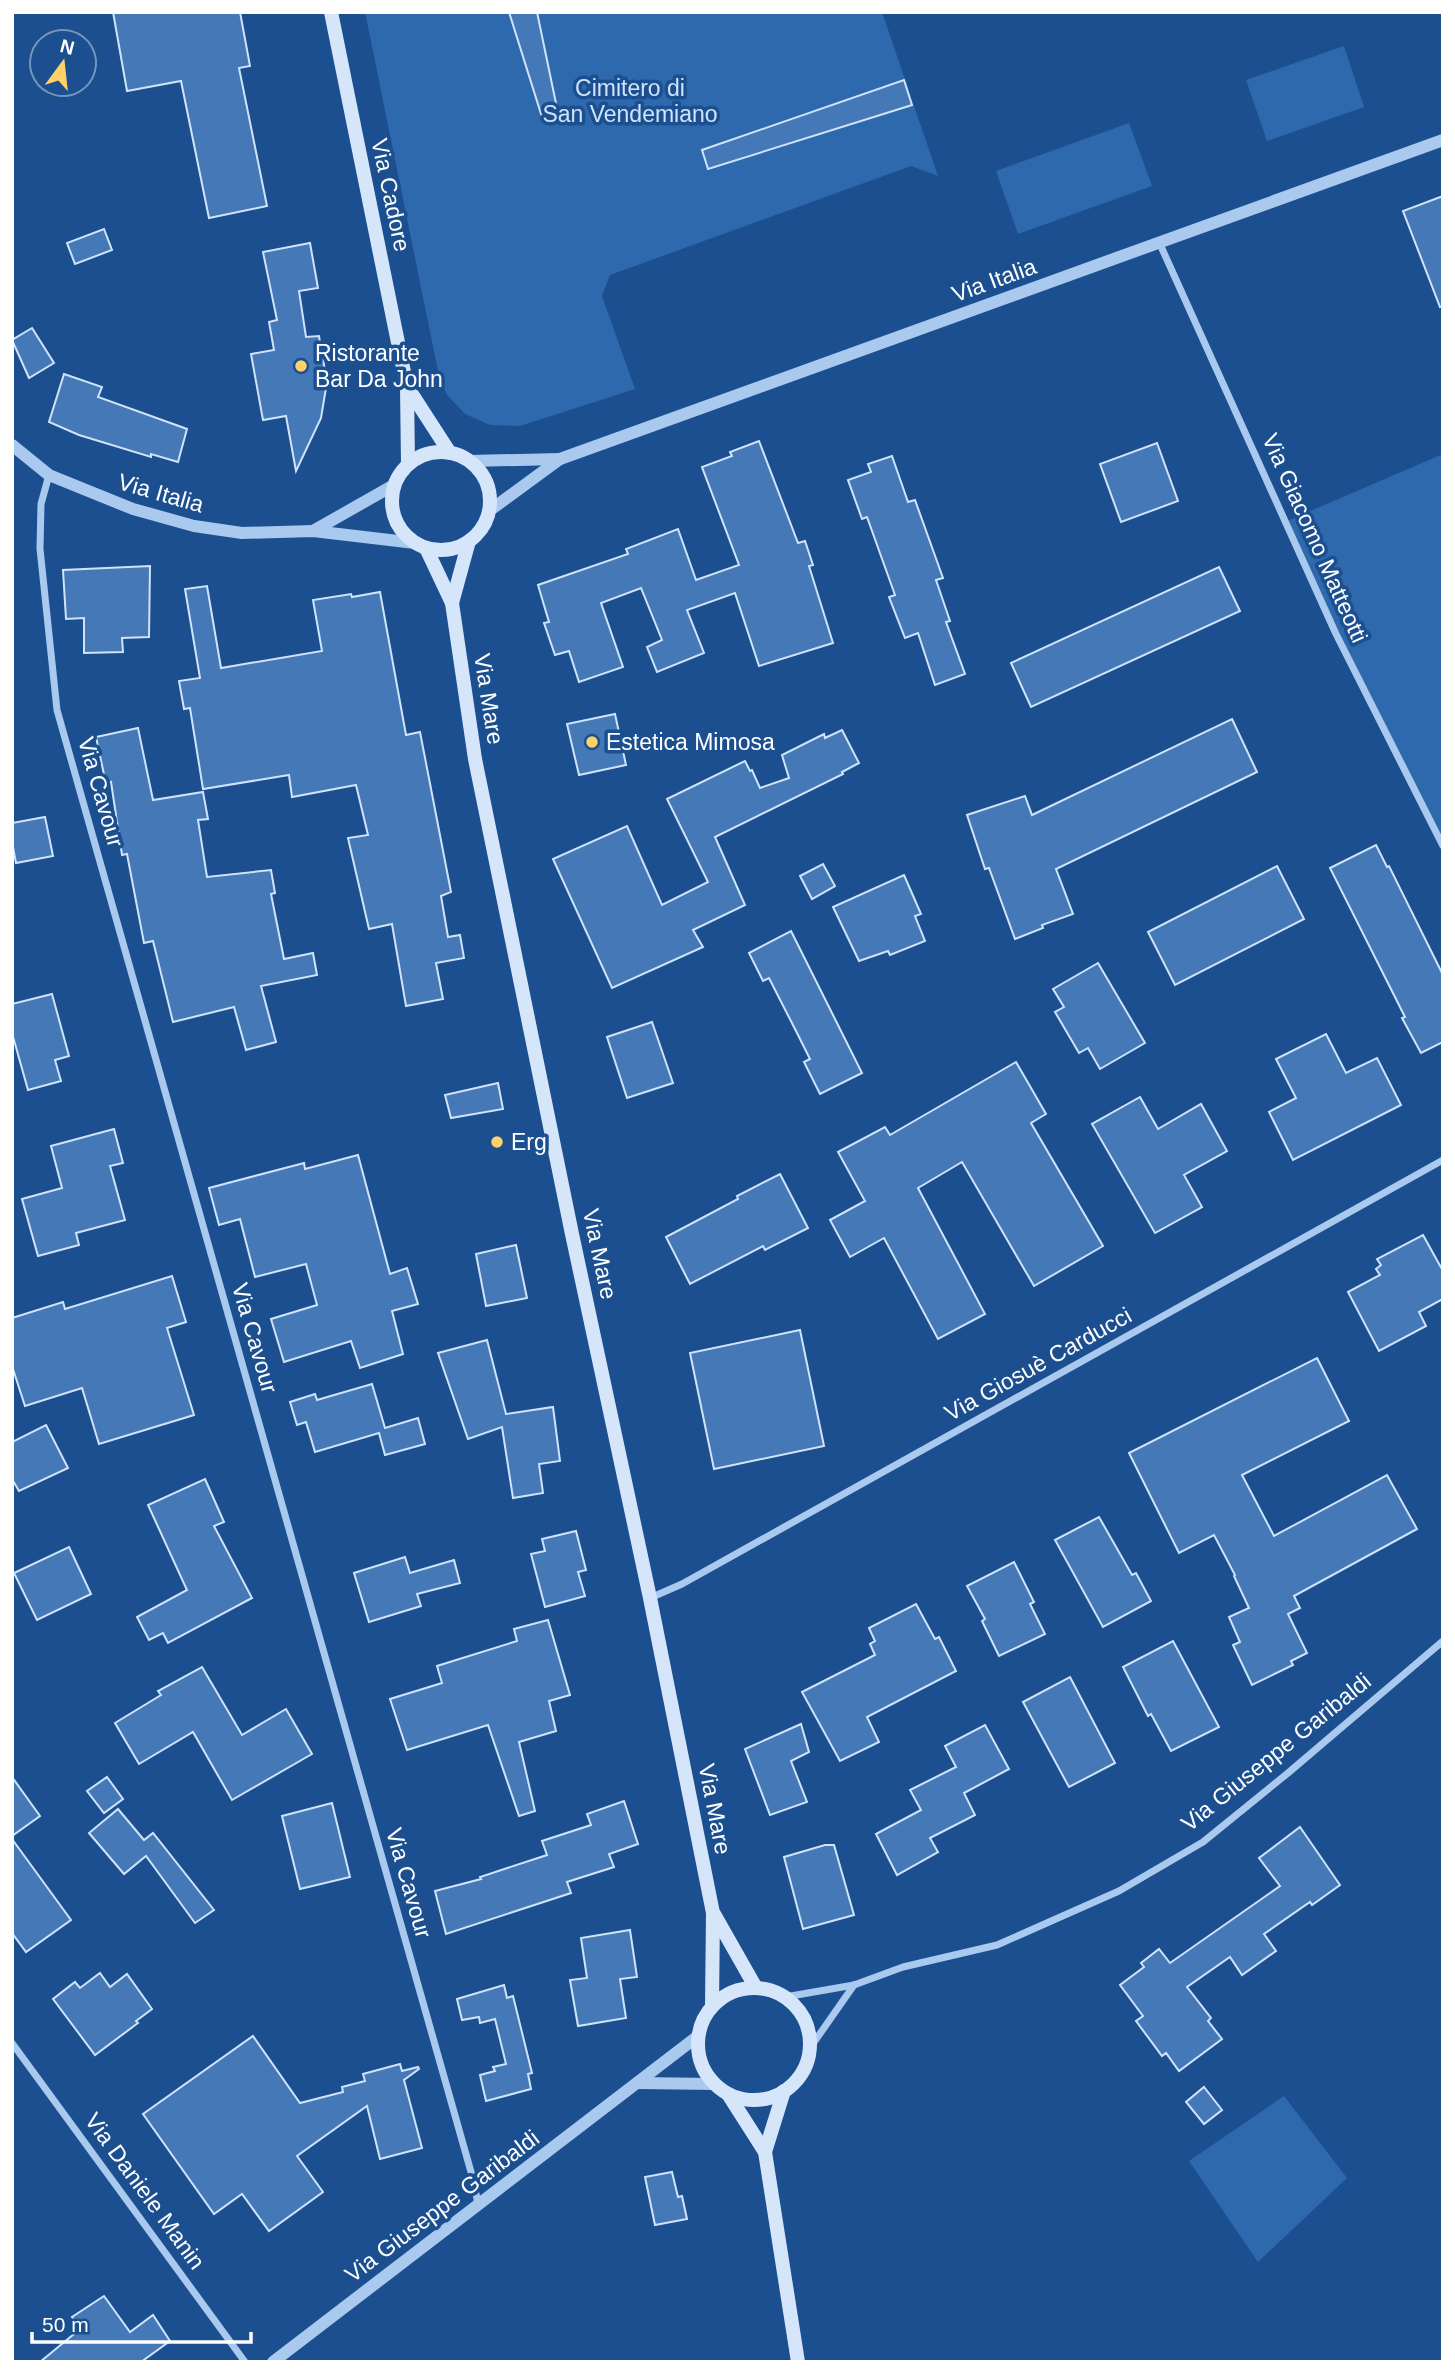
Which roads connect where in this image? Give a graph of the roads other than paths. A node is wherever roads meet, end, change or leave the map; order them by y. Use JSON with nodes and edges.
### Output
{"nodes":[{"id":1,"x":331,"y":12,"type":"edge"},
{"id":2,"x":1443,"y":140,"type":"edge"},
{"id":3,"x":1159,"y":242,"type":"junction"},
{"id":4,"x":407,"y":387,"type":"junction"},
{"id":5,"x":12,"y":445,"type":"edge"},
{"id":6,"x":450,"y":453,"type":"junction"},
{"id":7,"x":560,"y":460,"type":"junction"},
{"id":8,"x":469,"y":461,"type":"junction"},
{"id":9,"x":408,"y":464,"type":"junction"},
{"id":10,"x":49,"y":475,"type":"junction"},
{"id":11,"x":394,"y":485,"type":"junction"},
{"id":12,"x":489,"y":511,"type":"junction"},
{"id":13,"x":313,"y":531,"type":"junction"},
{"id":14,"x":469,"y":541,"type":"junction"},
{"id":15,"x":420,"y":545,"type":"junction"},
{"id":16,"x":452,"y":603,"type":"junction"},
{"id":17,"x":1443,"y":846,"type":"edge"},
{"id":18,"x":1443,"y":1160,"type":"edge"},
{"id":19,"x":650,"y":1598,"type":"junction"},
{"id":20,"x":1443,"y":1641,"type":"edge"},
{"id":21,"x":713,"y":1913,"type":"junction"},
{"id":22,"x":854,"y":1985,"type":"junction"},
{"id":23,"x":756,"y":1988,"type":"junction"},
{"id":24,"x":785,"y":1997,"type":"junction"},
{"id":25,"x":712,"y":2006,"type":"junction"},
{"id":26,"x":698,"y":2036,"type":"junction"},
{"id":27,"x":12,"y":2043,"type":"edge"},
{"id":28,"x":810,"y":2048,"type":"junction"},
{"id":29,"x":637,"y":2083,"type":"junction"},
{"id":30,"x":714,"y":2084,"type":"junction"},
{"id":31,"x":784,"y":2091,"type":"junction"},
{"id":32,"x":728,"y":2094,"type":"junction"},
{"id":33,"x":765,"y":2152,"type":"junction"},
{"id":34,"x":478,"y":2204,"type":"junction"},
{"id":35,"x":245,"y":2362,"type":"edge"},
{"id":36,"x":273,"y":2362,"type":"edge"},
{"id":37,"x":798,"y":2362,"type":"edge"}],
"edges":[{"from":1,"to":4,"type":"main road","name":"Via Cadore"},
{"from":2,"to":3,"type":"street","name":"Via Italia"},
{"from":3,"to":7,"type":"street","name":"Via Italia"},
{"from":3,"to":17,"type":"street","name":"Via Giacomo Matteotti"},
{"from":4,"to":6,"type":"main road","name":"Via Cadore"},
{"from":4,"to":9,"type":"main road","name":"Via Cadore"},
{"from":5,"to":10,"type":"street","name":"Via Italia"},
{"from":6,"to":8,"type":"main road"},
{"from":6,"to":9,"type":"main road"},
{"from":7,"to":8,"type":"street","name":"Via Italia"},
{"from":7,"to":12,"type":"street","name":"Via Italia"},
{"from":8,"to":12,"type":"main road"},
{"from":9,"to":11,"type":"main road"},
{"from":10,"to":13,"type":"street","name":"Via Italia"},
{"from":10,"to":34,"type":"street","name":"Via Cavour"},
{"from":11,"to":13,"type":"street","name":"Via Italia"},
{"from":11,"to":15,"type":"main road"},
{"from":12,"to":14,"type":"main road"},
{"from":13,"to":15,"type":"street","name":"Via Italia"},
{"from":14,"to":15,"type":"main road"},
{"from":14,"to":16,"type":"main road","name":"Via Mare"},
{"from":15,"to":16,"type":"main road","name":"Via Mare"},
{"from":16,"to":19,"type":"main road","name":"Via Mare"},
{"from":18,"to":19,"type":"street","name":"Via Giosuè Carducci"},
{"from":19,"to":21,"type":"main road","name":"Via Mare"},
{"from":20,"to":22,"type":"street","name":"Via Giuseppe Garibaldi"},
{"from":21,"to":23,"type":"main road","name":"Via Mare"},
{"from":21,"to":25,"type":"main road","name":"Via Mare"},
{"from":22,"to":24,"type":"street","name":"Via Giuseppe Garibaldi"},
{"from":22,"to":28,"type":"street"},
{"from":23,"to":24,"type":"main road"},
{"from":23,"to":25,"type":"main road"},
{"from":24,"to":28,"type":"main road"},
{"from":25,"to":26,"type":"main road","name":"Via Mare"},
{"from":26,"to":29,"type":"street","name":"Via Giuseppe Garibaldi"},
{"from":26,"to":30,"type":"main road"},
{"from":27,"to":35,"type":"street","name":"Via Daniele Manin"},
{"from":28,"to":31,"type":"main road"},
{"from":29,"to":30,"type":"street"},
{"from":29,"to":34,"type":"street","name":"Via Giuseppe Garibaldi"},
{"from":30,"to":32,"type":"main road"},
{"from":31,"to":32,"type":"main road"},
{"from":31,"to":33,"type":"main road"},
{"from":32,"to":33,"type":"main road"},
{"from":33,"to":37,"type":"main road"},
{"from":34,"to":36,"type":"street","name":"Via Giuseppe Garibaldi"}]}
